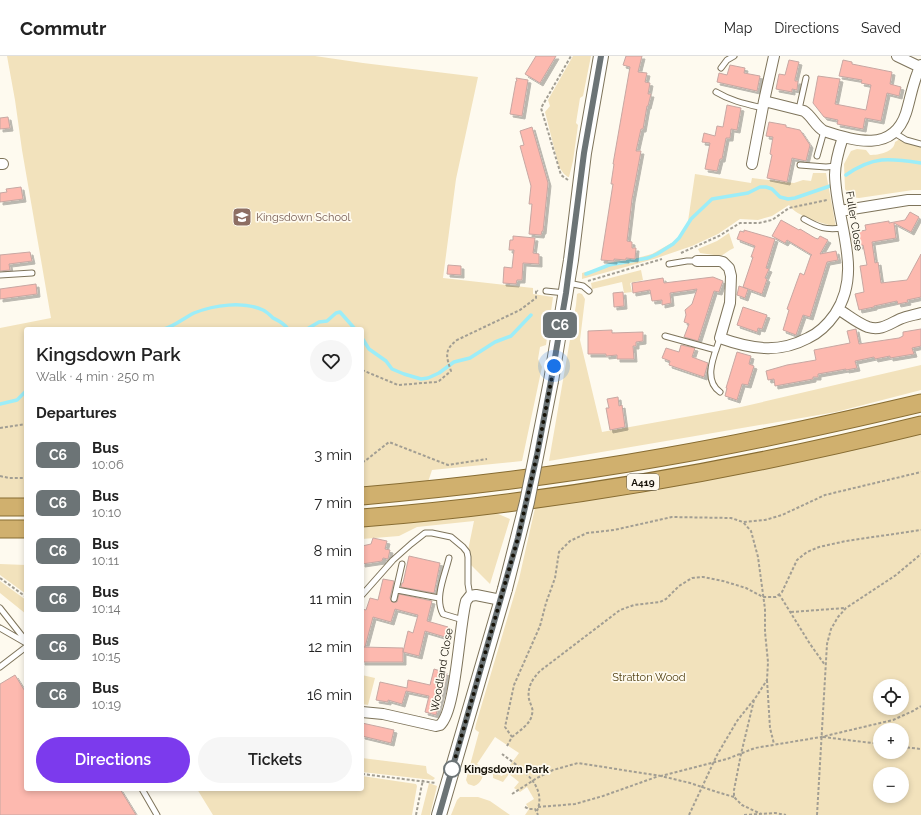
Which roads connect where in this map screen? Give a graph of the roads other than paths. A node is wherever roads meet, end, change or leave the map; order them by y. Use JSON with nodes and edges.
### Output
{"nodes":[{"id":1,"x":601,"y":56,"type":"edge"},
{"id":2,"x":734,"y":56,"type":"edge"},
{"id":3,"x":774,"y":56,"type":"edge"},
{"id":4,"x":897,"y":56,"type":"edge"},
{"id":5,"x":920,"y":66,"type":"edge"},
{"id":6,"x":721,"y":68,"type":"dead end"},
{"id":7,"x":806,"y":78,"type":"dead end"},
{"id":8,"x":716,"y":92,"type":"dead end"},
{"id":9,"x":764,"y":104,"type":"junction"},
{"id":10,"x":799,"y":109,"type":"junction"},
{"id":11,"x":824,"y":132,"type":"junction"},
{"id":12,"x":893,"y":132,"type":"junction"},
{"id":13,"x":843,"y":137,"type":"junction"},
{"id":14,"x":921,"y":144,"type":"edge"},
{"id":15,"x":817,"y":156,"type":"dead end"},
{"id":16,"x":752,"y":164,"type":"dead end"},
{"id":17,"x":800,"y":165,"type":"dead end"},
{"id":18,"x":836,"y":166,"type":"junction"},
{"id":19,"x":921,"y":200,"type":"edge"},
{"id":20,"x":840,"y":211,"type":"junction"},
{"id":21,"x":804,"y":219,"type":"dead end"},
{"id":22,"x":843,"y":228,"type":"junction"},
{"id":23,"x":697,"y":261,"type":"joint"},
{"id":24,"x":669,"y":264,"type":"dead end"},
{"id":25,"x":32,"y":273,"type":"dead end"},
{"id":26,"x":0,"y":275,"type":"edge"},
{"id":27,"x":569,"y":287,"type":"junction"},
{"id":28,"x":546,"y":291,"type":"road end"},
{"id":29,"x":589,"y":291,"type":"dead end"},
{"id":30,"x":838,"y":309,"type":"junction"},
{"id":31,"x":921,"y":313,"type":"edge"},
{"id":32,"x":665,"y":336,"type":"dead end"},
{"id":33,"x":720,"y":338,"type":"junction"},
{"id":34,"x":716,"y":350,"type":"junction"},
{"id":35,"x":720,"y":392,"type":"dead end"},
{"id":36,"x":921,"y":403,"type":"edge"},
{"id":37,"x":921,"y":425,"type":"edge"},
{"id":38,"x":364,"y":496,"type":"edge"},
{"id":39,"x":0,"y":507,"type":"edge"},
{"id":40,"x":24,"y":507,"type":"edge"},
{"id":41,"x":364,"y":518,"type":"edge"},
{"id":42,"x":0,"y":528,"type":"edge"},
{"id":43,"x":24,"y":529,"type":"edge"},
{"id":44,"x":449,"y":558,"type":"dead end"},
{"id":45,"x":402,"y":564,"type":"dead end"},
{"id":46,"x":397,"y":590,"type":"junction"},
{"id":47,"x":364,"y":593,"type":"edge"},
{"id":48,"x":503,"y":594,"type":"junction"},
{"id":49,"x":470,"y":596,"type":"junction"},
{"id":50,"x":439,"y":598,"type":"junction"},
{"id":51,"x":394,"y":599,"type":"dead end"},
{"id":52,"x":0,"y":608,"type":"edge"},
{"id":53,"x":463,"y":620,"type":"junction"},
{"id":54,"x":0,"y":628,"type":"edge"},
{"id":55,"x":24,"y":639,"type":"edge"},
{"id":56,"x":24,"y":641,"type":"edge"},
{"id":57,"x":24,"y":649,"type":"edge"},
{"id":58,"x":0,"y":668,"type":"edge"},
{"id":59,"x":364,"y":712,"type":"edge"},
{"id":60,"x":143,"y":791,"type":"edge"},
{"id":61,"x":157,"y":815,"type":"edge"},
{"id":62,"x":440,"y":815,"type":"edge"}],
"edges":[{"from":1,"to":27,"type":"main road"},
{"from":2,"to":6,"type":"lane"},
{"from":3,"to":9,"type":"street"},
{"from":4,"to":5,"type":"street"},
{"from":5,"to":12,"type":"street"},
{"from":7,"to":10,"type":"lane"},
{"from":8,"to":9,"type":"lane"},
{"from":9,"to":10,"type":"street"},
{"from":9,"to":16,"type":"street"},
{"from":10,"to":11,"type":"street"},
{"from":11,"to":13,"type":"street"},
{"from":11,"to":15,"type":"lane"},
{"from":12,"to":13,"type":"street"},
{"from":12,"to":14,"type":"lane"},
{"from":13,"to":18,"type":"street","name":"Fuller Close"},
{"from":17,"to":18,"type":"lane"},
{"from":18,"to":20,"type":"street","name":"Fuller Close"},
{"from":19,"to":20,"type":"street"},
{"from":20,"to":22,"type":"street","name":"Fuller Close"},
{"from":21,"to":22,"type":"lane"},
{"from":22,"to":30,"type":"street","name":"Fuller Close"},
{"from":23,"to":24,"type":"lane"},
{"from":23,"to":33,"type":"street"},
{"from":25,"to":26,"type":"lane"},
{"from":27,"to":28,"type":"lane"},
{"from":27,"to":29,"type":"lane"},
{"from":27,"to":48,"type":"main road","bridge":true},
{"from":30,"to":31,"type":"street"},
{"from":30,"to":33,"type":"street","name":"Fuller Close"},
{"from":32,"to":34,"type":"lane"},
{"from":33,"to":34,"type":"lane"},
{"from":34,"to":35,"type":"lane"},
{"from":36,"to":38,"type":"highway","number":"A419"},
{"from":37,"to":41,"type":"highway","number":"A419"},
{"from":39,"to":40,"type":"highway"},
{"from":42,"to":43,"type":"highway"},
{"from":44,"to":50,"type":"lane"},
{"from":45,"to":46,"type":"lane"},
{"from":46,"to":50,"type":"lane"},
{"from":46,"to":51,"type":"lane"},
{"from":47,"to":49,"type":"lane"},
{"from":48,"to":49,"type":"street"},
{"from":48,"to":62,"type":"main road"},
{"from":49,"to":53,"type":"street","name":"Woodland Close"},
{"from":50,"to":53,"type":"lane"},
{"from":52,"to":55,"type":"lane"},
{"from":53,"to":59,"type":"street","name":"Woodland Close"},
{"from":54,"to":56,"type":"lane"},
{"from":57,"to":58,"type":"lane"},
{"from":60,"to":61,"type":"lane"}]}
